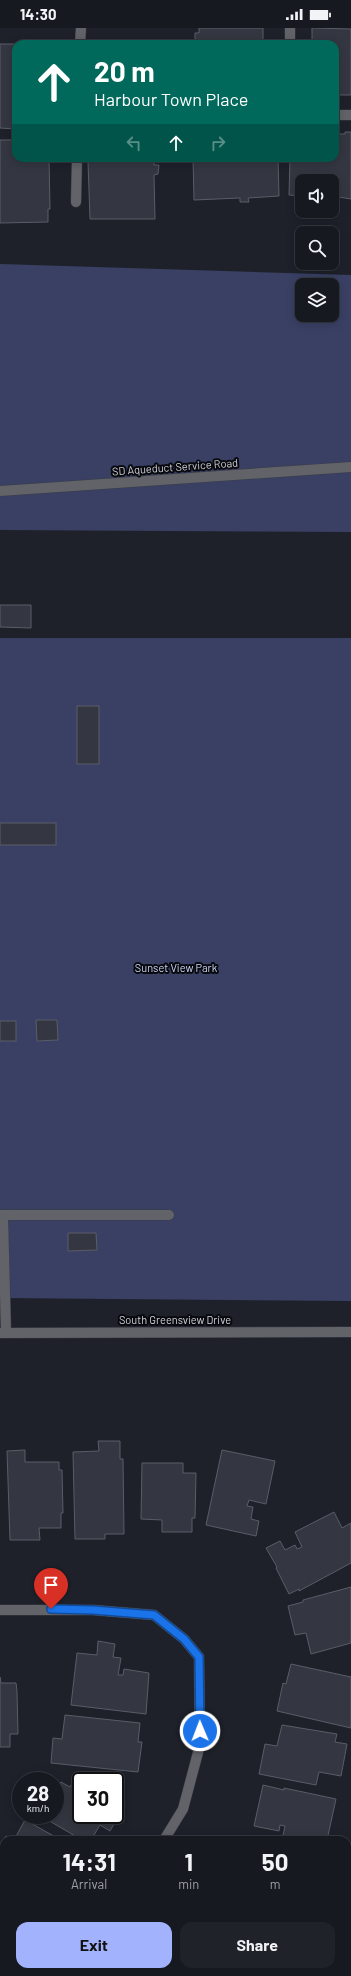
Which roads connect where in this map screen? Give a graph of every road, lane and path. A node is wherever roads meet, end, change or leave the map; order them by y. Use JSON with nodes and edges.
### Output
{"nodes":[{"id":1,"x":81,"y":28,"type":"edge"},
{"id":2,"x":290,"y":28,"type":"edge"},
{"id":3,"x":80,"y":40,"type":"edge"},
{"id":4,"x":290,"y":40,"type":"edge"},
{"id":5,"x":351,"y":115,"type":"edge"},
{"id":6,"x":339,"y":116,"type":"edge"},
{"id":7,"x":77,"y":162,"type":"edge"},
{"id":8,"x":76,"y":202,"type":"dead end"},
{"id":9,"x":351,"y":467,"type":"edge"},
{"id":10,"x":0,"y":491,"type":"edge"},
{"id":11,"x":2,"y":1215,"type":"edge"},
{"id":12,"x":169,"y":1215,"type":"dead end"},
{"id":13,"x":3,"y":1332,"type":"edge"},
{"id":14,"x":351,"y":1332,"type":"edge"},
{"id":15,"x":0,"y":1610,"type":"edge"},
{"id":16,"x":166,"y":1836,"type":"edge"}],
"edges":[{"from":1,"to":3,"type":"street"},
{"from":2,"to":4,"type":"street"},
{"from":5,"to":6,"type":"street"},
{"from":7,"to":8,"type":"street"},
{"from":9,"to":10,"type":"street","name":"SD Aqueduct Service Road"},
{"from":11,"to":12,"type":"street"},
{"from":11,"to":13,"type":"street"},
{"from":13,"to":14,"type":"street","name":"South Greensview Drive"},
{"from":15,"to":16,"type":"street"}]}
